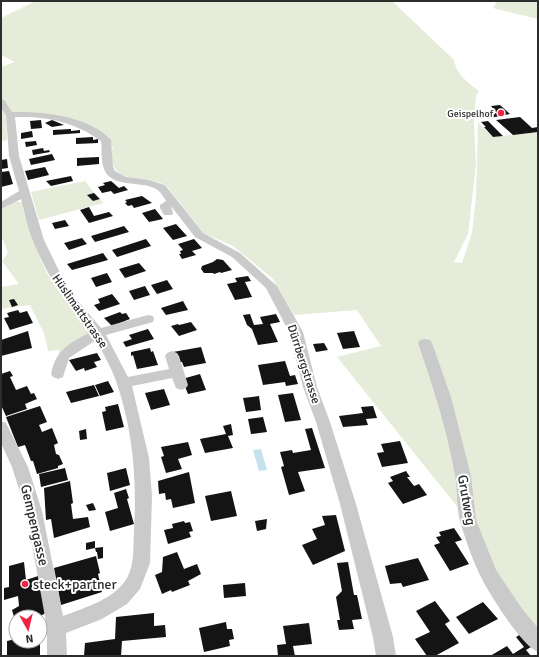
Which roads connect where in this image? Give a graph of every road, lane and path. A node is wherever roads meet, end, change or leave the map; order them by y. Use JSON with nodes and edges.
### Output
{"nodes":[{"id":1,"x":1,"y":102,"type":"edge"},
{"id":2,"x":10,"y":115,"type":"junction"},
{"id":3,"x":25,"y":192,"type":"junction"},
{"id":4,"x":1,"y":206,"type":"edge"},
{"id":5,"x":148,"y":319,"type":"dead end"},
{"id":6,"x":98,"y":333,"type":"junction"},
{"id":7,"x":425,"y":343,"type":"dead end"},
{"id":8,"x":172,"y":356,"type":"dead end"},
{"id":9,"x":58,"y":374,"type":"dead end"},
{"id":10,"x":124,"y":383,"type":"junction"},
{"id":11,"x":1,"y":427,"type":"edge"},
{"id":12,"x":56,"y":628,"type":"junction"},
{"id":13,"x":538,"y":643,"type":"edge"},
{"id":14,"x":57,"y":656,"type":"edge"},
{"id":15,"x":386,"y":656,"type":"edge"}],
"edges":[{"from":1,"to":2,"type":"street"},
{"from":2,"to":3,"type":"street","name":"Hüslimattstrasse"},
{"from":2,"to":15,"type":"street","name":"Dürrbergstrasse"},
{"from":3,"to":4,"type":"street"},
{"from":3,"to":6,"type":"street","name":"Hüslimattstrasse"},
{"from":5,"to":6,"type":"street"},
{"from":6,"to":9,"type":"street"},
{"from":6,"to":10,"type":"street","name":"Hüslimattstrasse"},
{"from":7,"to":13,"type":"street","name":"Grutweg"},
{"from":8,"to":10,"type":"street"},
{"from":10,"to":12,"type":"street","name":"Hüslimattstrasse"},
{"from":11,"to":12,"type":"street","name":"Gempengasse"},
{"from":12,"to":14,"type":"street","name":"Gempengasse"}]}
